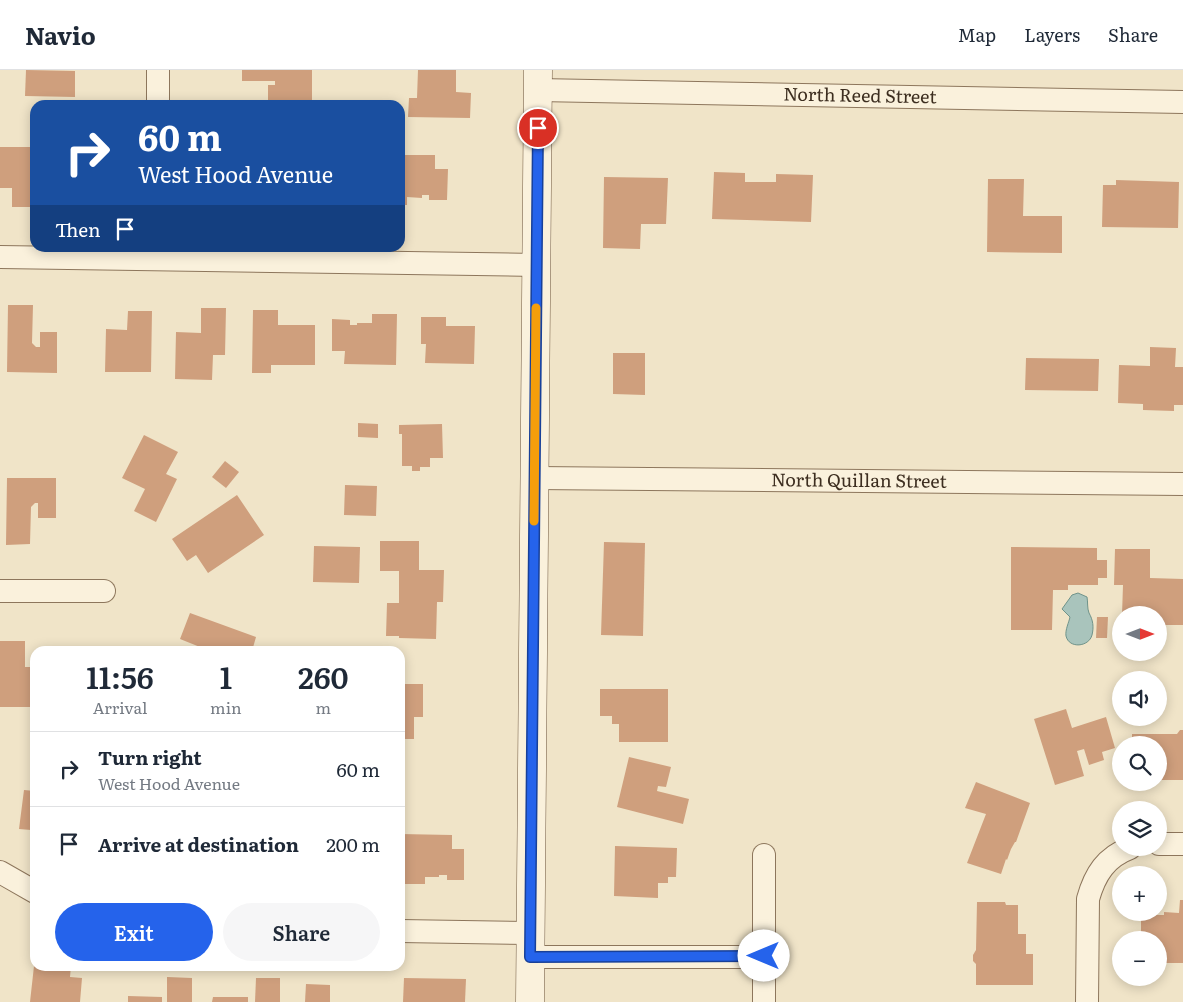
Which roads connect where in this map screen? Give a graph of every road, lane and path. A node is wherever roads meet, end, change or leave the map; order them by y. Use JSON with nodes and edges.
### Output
{"nodes":[{"id":1,"x":158,"y":70,"type":"edge"},
{"id":2,"x":538,"y":80,"type":"edge"},
{"id":3,"x":158,"y":100,"type":"edge"},
{"id":4,"x":1183,"y":102,"type":"edge"},
{"id":5,"x":156,"y":253,"type":"edge"},
{"id":6,"x":0,"y":257,"type":"edge"},
{"id":7,"x":536,"y":265,"type":"junction"},
{"id":8,"x":535,"y":478,"type":"junction"},
{"id":9,"x":1183,"y":484,"type":"edge"},
{"id":10,"x":0,"y":591,"type":"edge"},
{"id":11,"x":104,"y":591,"type":"dead end"},
{"id":12,"x":1167,"y":844,"type":"edge"},
{"id":13,"x":1183,"y":844,"type":"edge"},
{"id":14,"x":764,"y":855,"type":"dead end"},
{"id":15,"x":1113,"y":856,"type":"edge"},
{"id":16,"x":0,"y":872,"type":"edge"},
{"id":17,"x":30,"y":889,"type":"edge"},
{"id":18,"x":405,"y":932,"type":"edge"},
{"id":19,"x":531,"y":945,"type":"junction"},
{"id":20,"x":764,"y":956,"type":"junction"},
{"id":21,"x":530,"y":1002,"type":"edge"},
{"id":22,"x":764,"y":1002,"type":"edge"},
{"id":23,"x":1087,"y":1002,"type":"edge"}],
"edges":[{"from":1,"to":3,"type":"street"},
{"from":2,"to":4,"type":"street","name":"North Reed Street"},
{"from":2,"to":7,"type":"street"},
{"from":5,"to":6,"type":"street"},
{"from":5,"to":7,"type":"street"},
{"from":7,"to":8,"type":"street"},
{"from":8,"to":9,"type":"street","name":"North Quillan Street"},
{"from":8,"to":19,"type":"street"},
{"from":10,"to":11,"type":"street"},
{"from":12,"to":13,"type":"street"},
{"from":14,"to":20,"type":"street"},
{"from":15,"to":23,"type":"street"},
{"from":16,"to":17,"type":"street"},
{"from":18,"to":19,"type":"street"},
{"from":19,"to":20,"type":"street"},
{"from":19,"to":21,"type":"street"},
{"from":20,"to":22,"type":"street"}]}
